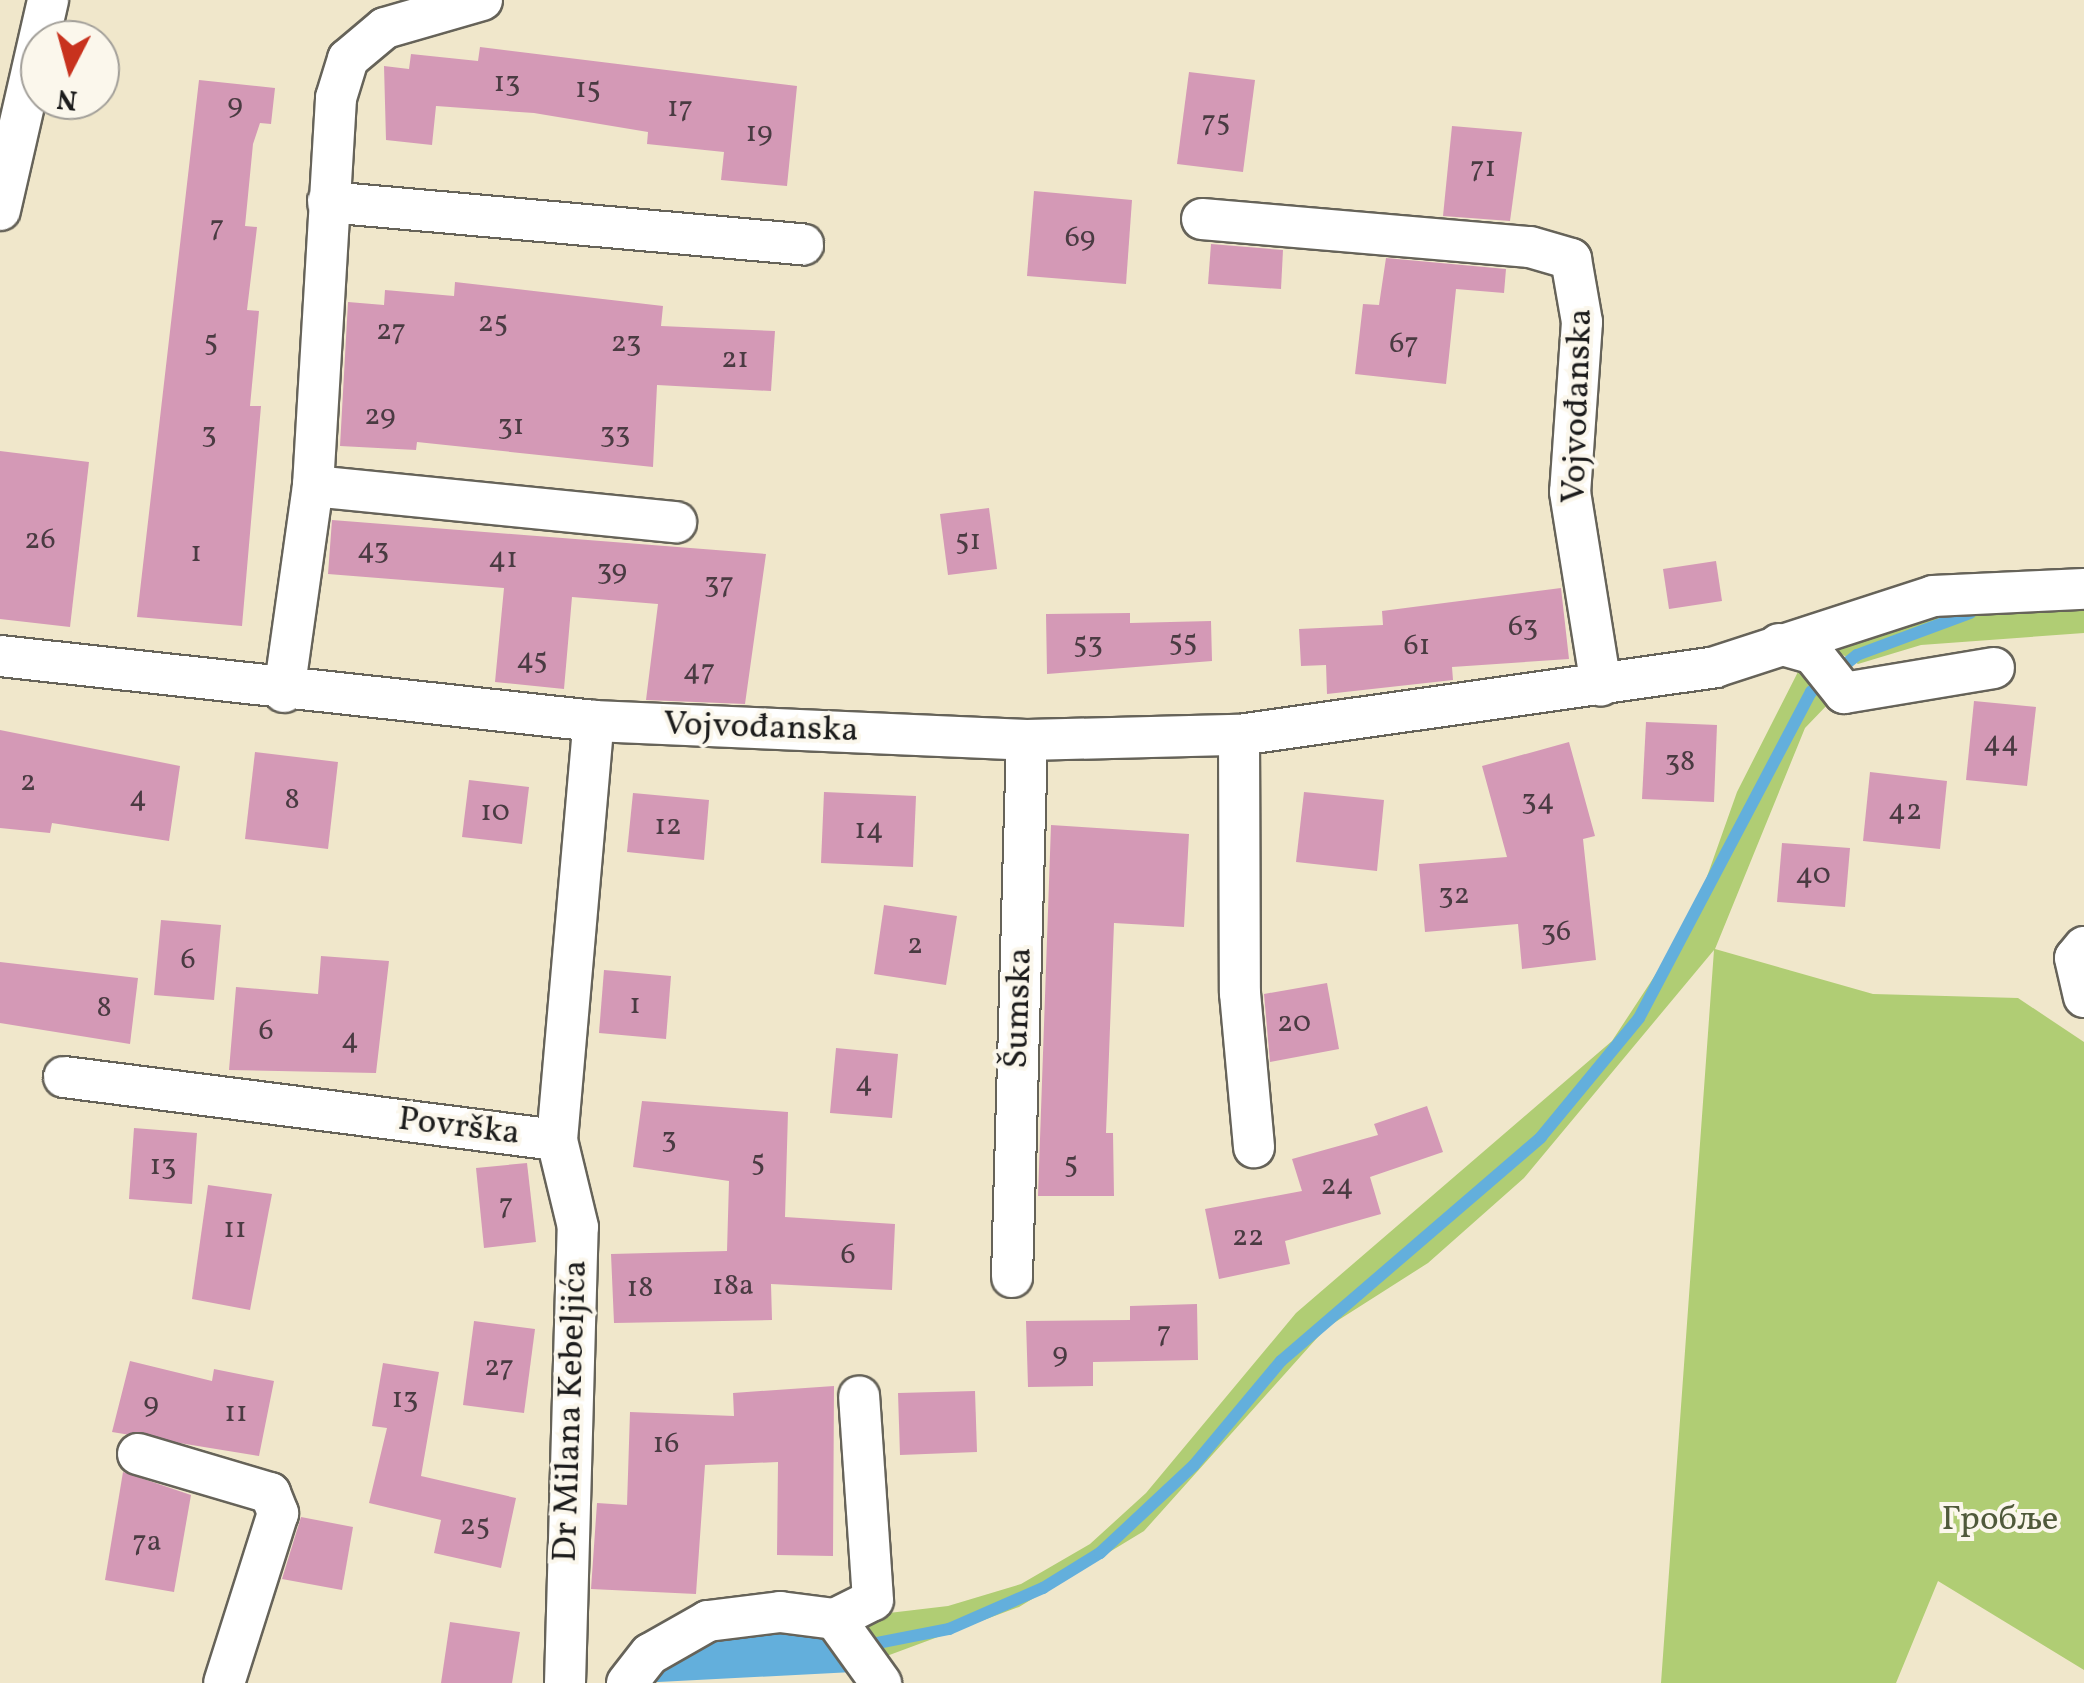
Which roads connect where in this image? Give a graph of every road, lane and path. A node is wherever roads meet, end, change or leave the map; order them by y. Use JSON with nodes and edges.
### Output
{"nodes":[{"id":1,"x":48,"y":0,"type":"edge"},
{"id":2,"x":470,"y":4,"type":"edge"},
{"id":3,"x":328,"y":202,"type":"junction"},
{"id":4,"x":0,"y":210,"type":"edge"},
{"id":5,"x":1202,"y":219,"type":"dead end"},
{"id":6,"x":803,"y":244,"type":"dead end"},
{"id":7,"x":313,"y":486,"type":"junction"},
{"id":8,"x":676,"y":522,"type":"dead end"},
{"id":9,"x":2084,"y":589,"type":"edge"},
{"id":10,"x":1796,"y":649,"type":"junction"},
{"id":11,"x":0,"y":656,"type":"edge"},
{"id":12,"x":1994,"y":668,"type":"dead end"},
{"id":13,"x":1600,"y":686,"type":"junction"},
{"id":14,"x":284,"y":692,"type":"junction"},
{"id":15,"x":594,"y":721,"type":"junction"},
{"id":16,"x":1238,"y":735,"type":"junction"},
{"id":17,"x":1027,"y":740,"type":"junction"},
{"id":18,"x":2084,"y":947,"type":"edge"},
{"id":19,"x":2084,"y":997,"type":"edge"},
{"id":20,"x":64,"y":1077,"type":"dead end"},
{"id":21,"x":556,"y":1140,"type":"junction"},
{"id":22,"x":1254,"y":1147,"type":"dead end"},
{"id":23,"x":1012,"y":1277,"type":"dead end"},
{"id":24,"x":859,"y":1396,"type":"dead end"},
{"id":25,"x":138,"y":1454,"type":"dead end"},
{"id":26,"x":836,"y":1622,"type":"junction"},
{"id":27,"x":877,"y":1677,"type":"edge"},
{"id":28,"x":224,"y":1683,"type":"edge"},
{"id":29,"x":565,"y":1683,"type":"edge"},
{"id":30,"x":627,"y":1683,"type":"edge"}],
"edges":[{"from":1,"to":4,"type":"street"},
{"from":2,"to":3,"type":"street"},
{"from":3,"to":6,"type":"street"},
{"from":3,"to":7,"type":"street"},
{"from":5,"to":13,"type":"street","name":"Vojvođanska"},
{"from":7,"to":8,"type":"street"},
{"from":7,"to":14,"type":"street"},
{"from":9,"to":10,"type":"street","name":"Vojvođanska"},
{"from":10,"to":12,"type":"street"},
{"from":10,"to":13,"type":"street","name":"Vojvođanska"},
{"from":11,"to":14,"type":"street","name":"Vojvođanska"},
{"from":13,"to":16,"type":"street","name":"Vojvođanska"},
{"from":14,"to":15,"type":"street","name":"Vojvođanska"},
{"from":15,"to":17,"type":"street","name":"Vojvođanska"},
{"from":15,"to":21,"type":"street","name":"Površka"},
{"from":16,"to":17,"type":"street","name":"Vojvođanska"},
{"from":16,"to":22,"type":"street"},
{"from":17,"to":23,"type":"street","name":"Šumska"},
{"from":18,"to":19,"type":"street"},
{"from":20,"to":21,"type":"street","name":"Površka"},
{"from":21,"to":29,"type":"street","name":"Dr Milana Kebeljića"},
{"from":24,"to":26,"type":"street"},
{"from":25,"to":28,"type":"street"},
{"from":26,"to":27,"type":"street"},
{"from":26,"to":30,"type":"street"}]}
